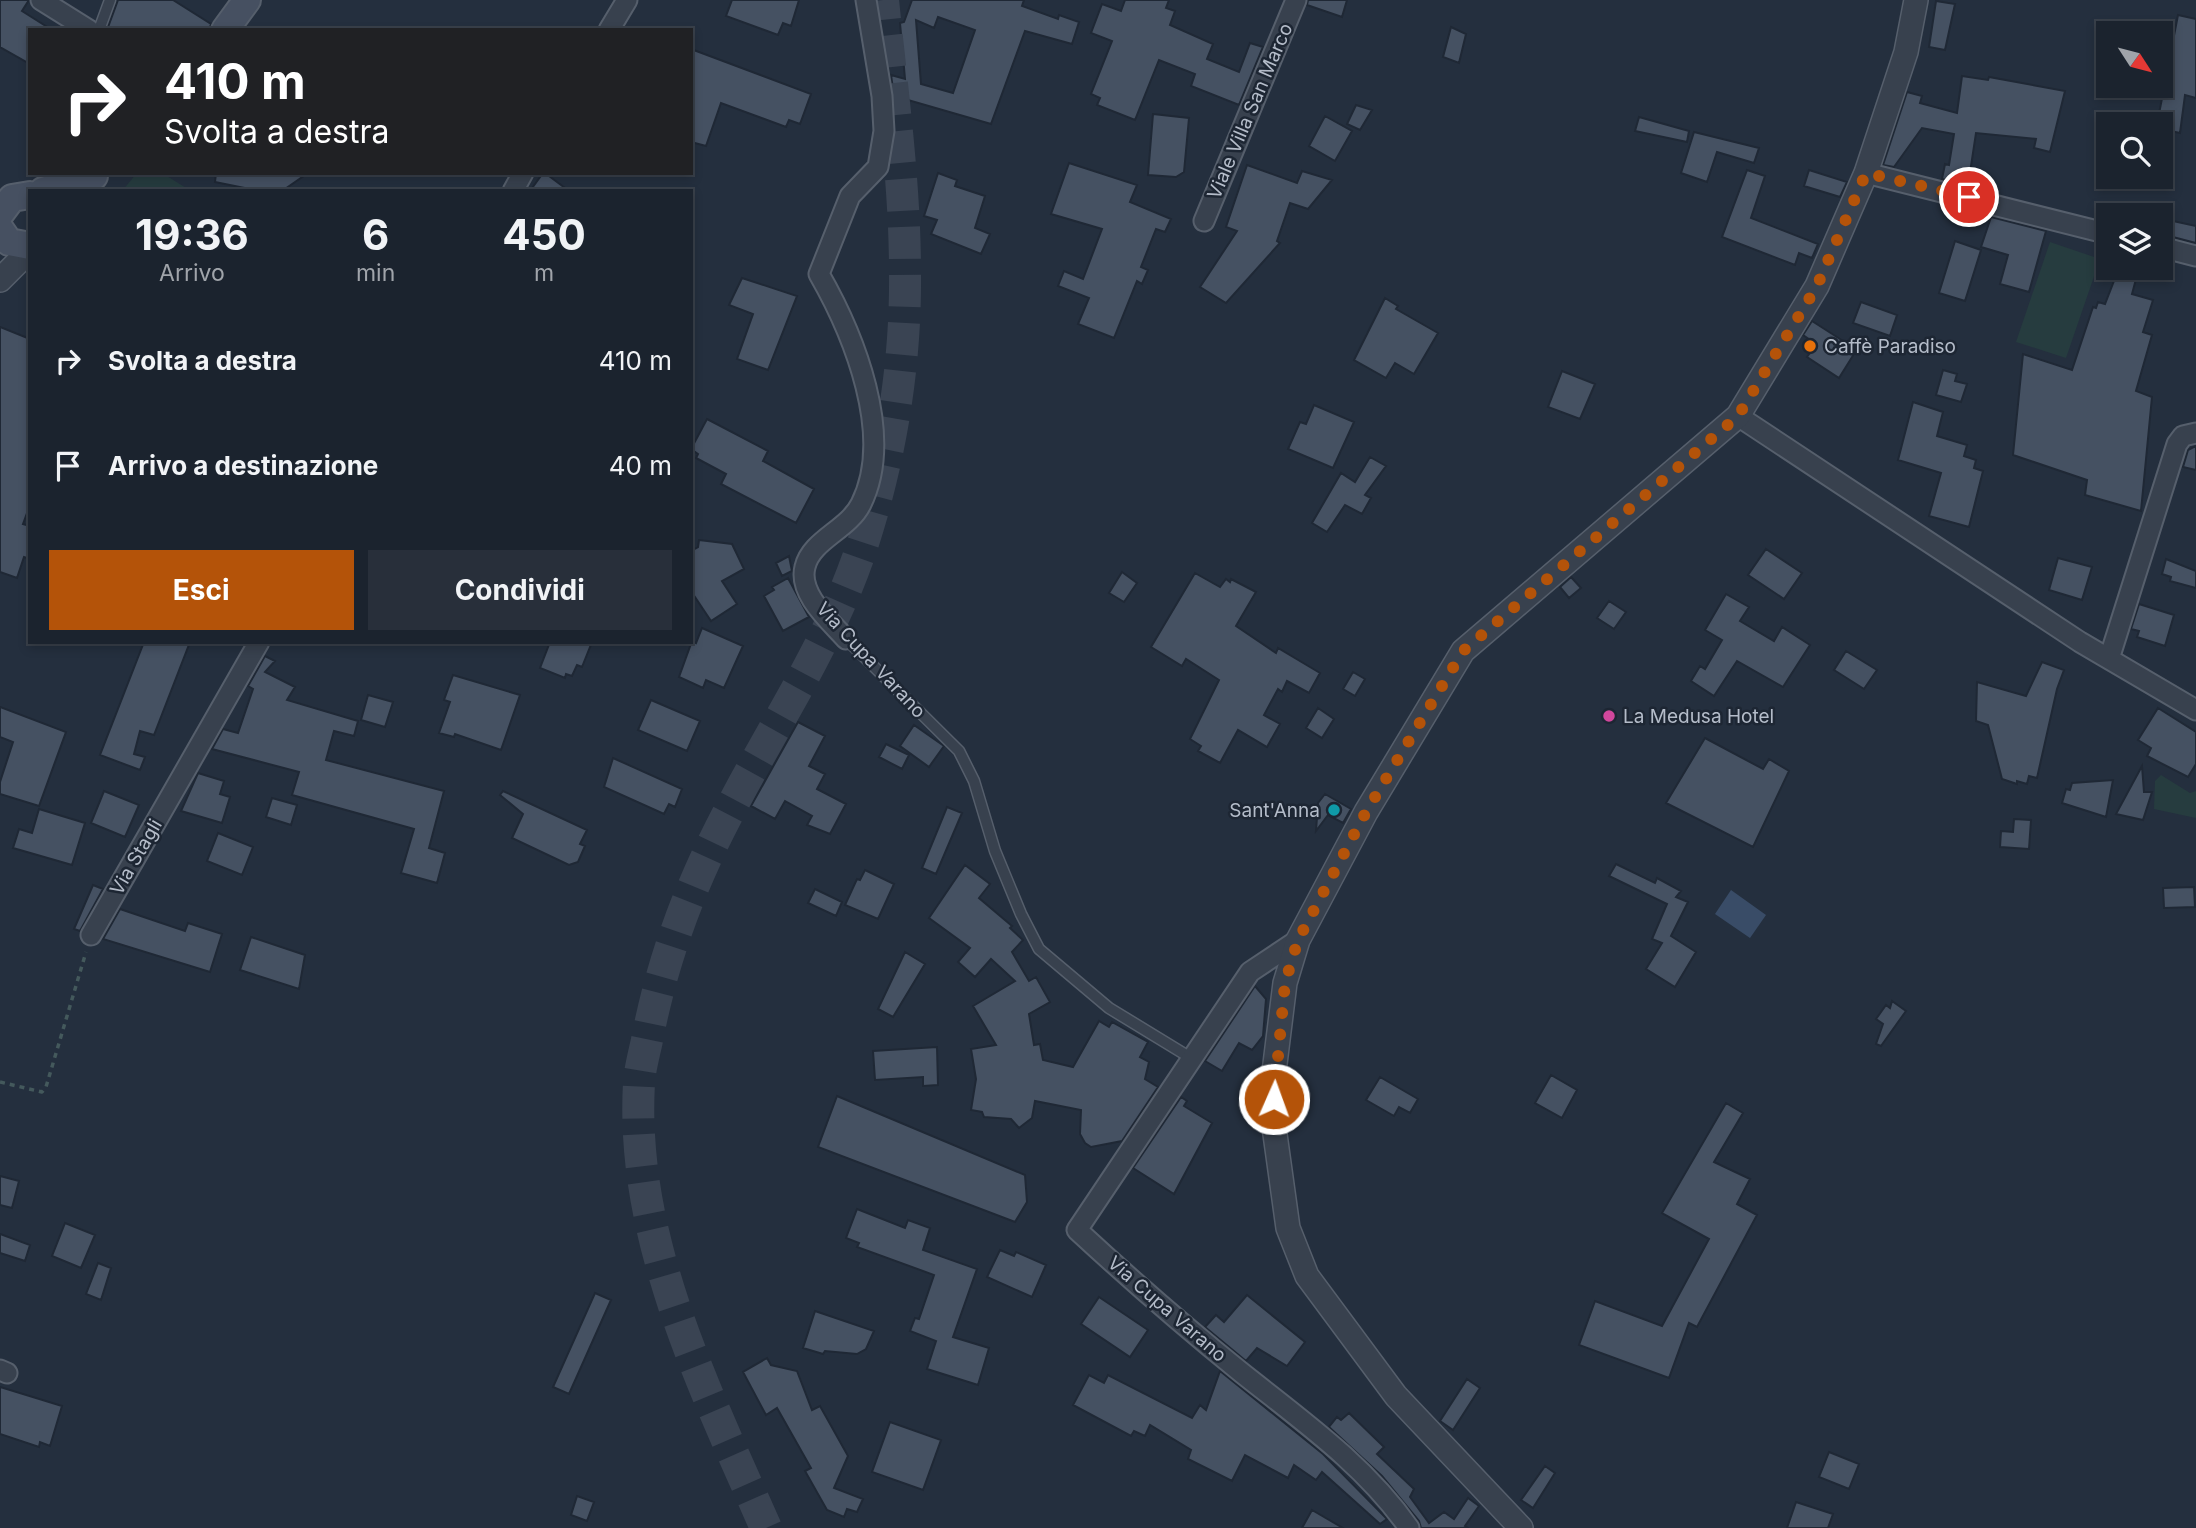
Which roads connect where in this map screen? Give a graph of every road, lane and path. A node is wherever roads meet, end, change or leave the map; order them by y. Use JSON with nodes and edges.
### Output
{"nodes":[{"id":1,"x":41,"y":0,"type":"edge"},
{"id":2,"x":110,"y":0,"type":"edge"},
{"id":3,"x":247,"y":0,"type":"edge"},
{"id":4,"x":627,"y":0,"type":"edge"},
{"id":5,"x":866,"y":0,"type":"edge"},
{"id":6,"x":1296,"y":0,"type":"edge"},
{"id":7,"x":1916,"y":0,"type":"edge"},
{"id":8,"x":86,"y":28,"type":"edge"},
{"id":9,"x":100,"y":28,"type":"edge"},
{"id":10,"x":226,"y":28,"type":"edge"},
{"id":11,"x":610,"y":28,"type":"edge"},
{"id":12,"x":1866,"y":173,"type":"junction"},
{"id":13,"x":91,"y":180,"type":"edge"},
{"id":14,"x":45,"y":189,"type":"edge"},
{"id":15,"x":25,"y":193,"type":"edge"},
{"id":16,"x":1204,"y":221,"type":"dead end"},
{"id":17,"x":1,"y":226,"type":"edge"},
{"id":18,"x":2096,"y":231,"type":"edge"},
{"id":19,"x":28,"y":248,"type":"edge"},
{"id":20,"x":28,"y":250,"type":"edge"},
{"id":21,"x":2173,"y":250,"type":"edge"},
{"id":22,"x":2196,"y":256,"type":"edge"},
{"id":23,"x":0,"y":274,"type":"edge"},
{"id":24,"x":0,"y":280,"type":"edge"},
{"id":25,"x":1738,"y":416,"type":"junction"},
{"id":26,"x":2196,"y":433,"type":"edge"},
{"id":27,"x":846,"y":639,"type":"joint"},
{"id":28,"x":258,"y":644,"type":"edge"},
{"id":29,"x":2109,"y":659,"type":"junction"},
{"id":30,"x":2196,"y":710,"type":"edge"},
{"id":31,"x":91,"y":935,"type":"joint"},
{"id":32,"x":1298,"y":940,"type":"junction"},
{"id":33,"x":1191,"y":1058,"type":"junction"},
{"id":34,"x":0,"y":1082,"type":"edge"},
{"id":35,"x":1409,"y":1528,"type":"edge"},
{"id":36,"x":1521,"y":1528,"type":"edge"}],
"edges":[{"from":1,"to":8,"type":"street"},
{"from":2,"to":9,"type":"lane"},
{"from":3,"to":10,"type":"main road"},
{"from":4,"to":11,"type":"street"},
{"from":5,"to":27,"type":"street","name":"Via Cupa Varano"},
{"from":6,"to":16,"type":"street","name":"Viale Villa San Marco"},
{"from":7,"to":12,"type":"street"},
{"from":12,"to":18,"type":"street"},
{"from":12,"to":25,"type":"street"},
{"from":13,"to":14,"type":"main road"},
{"from":15,"to":17,"type":"main road"},
{"from":17,"to":19,"type":"main road"},
{"from":17,"to":23,"type":"street"},
{"from":20,"to":24,"type":"street"},
{"from":21,"to":22,"type":"street"},
{"from":25,"to":29,"type":"street"},
{"from":25,"to":32,"type":"street"},
{"from":26,"to":29,"type":"street"},
{"from":27,"to":33,"type":"lane","name":"Via Cupa Varano"},
{"from":28,"to":31,"type":"street","name":"Via Stagli"},
{"from":29,"to":30,"type":"street"},
{"from":31,"to":34,"type":"path"},
{"from":32,"to":33,"type":"street","name":"Via Cupa Varano"},
{"from":32,"to":36,"type":"street"},
{"from":33,"to":35,"type":"street","name":"Via Cupa Varano"}]}
